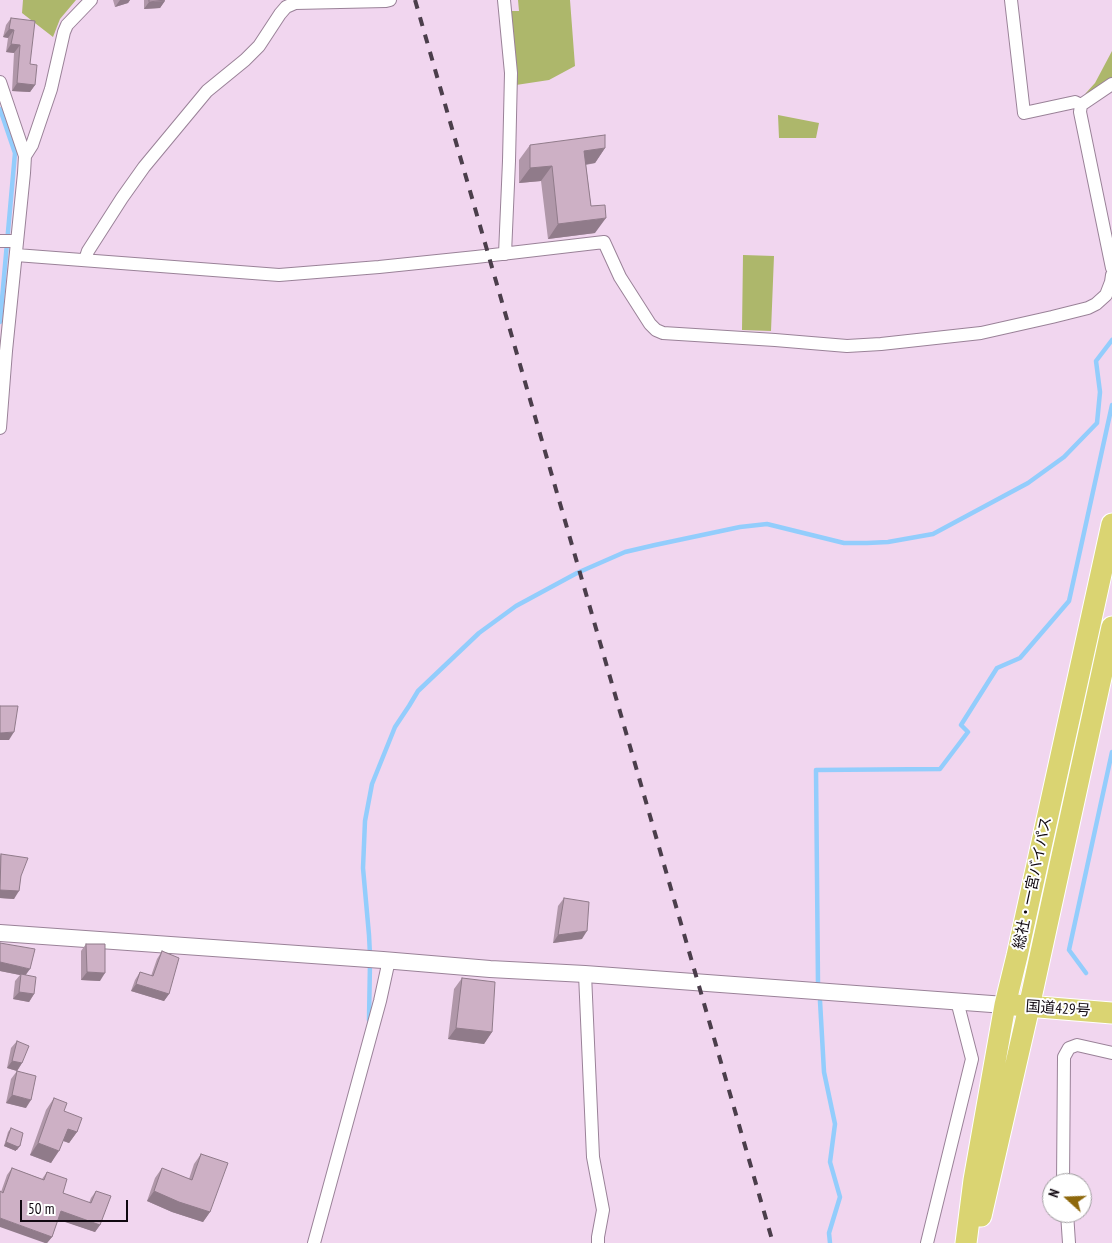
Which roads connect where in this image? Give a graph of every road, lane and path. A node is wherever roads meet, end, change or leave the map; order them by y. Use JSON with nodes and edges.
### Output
{"nodes":[{"id":1,"x":91,"y":0,"type":"edge"},
{"id":2,"x":390,"y":0,"type":"edge"},
{"id":3,"x":504,"y":0,"type":"edge"},
{"id":4,"x":1010,"y":0,"type":"edge"},
{"id":5,"x":0,"y":82,"type":"edge"},
{"id":6,"x":1112,"y":84,"type":"edge"},
{"id":7,"x":1081,"y":105,"type":"junction"},
{"id":8,"x":25,"y":156,"type":"junction"},
{"id":9,"x":7,"y":241,"type":"edge"},
{"id":10,"x":505,"y":254,"type":"junction"},
{"id":11,"x":16,"y":255,"type":"junction"},
{"id":12,"x":85,"y":260,"type":"junction"},
{"id":13,"x":1112,"y":268,"type":"edge"},
{"id":14,"x":1112,"y":275,"type":"edge"},
{"id":15,"x":0,"y":428,"type":"edge"},
{"id":16,"x":1112,"y":524,"type":"edge"},
{"id":17,"x":1112,"y":627,"type":"edge"},
{"id":18,"x":0,"y":933,"type":"edge"},
{"id":19,"x":386,"y":960,"type":"junction"},
{"id":20,"x":585,"y":974,"type":"junction"},
{"id":21,"x":956,"y":1001,"type":"junction"},
{"id":22,"x":1005,"y":1005,"type":"junction"},
{"id":23,"x":1030,"y":1007,"type":"junction"},
{"id":24,"x":1112,"y":1013,"type":"edge"},
{"id":25,"x":1112,"y":1053,"type":"edge"},
{"id":26,"x":1063,"y":1173,"type":"edge"},
{"id":27,"x":1068,"y":1223,"type":"edge"},
{"id":28,"x":314,"y":1243,"type":"edge"},
{"id":29,"x":598,"y":1243,"type":"edge"},
{"id":30,"x":927,"y":1243,"type":"edge"},
{"id":31,"x":966,"y":1243,"type":"edge"},
{"id":32,"x":975,"y":1243,"type":"edge"},
{"id":33,"x":1069,"y":1243,"type":"edge"}],
"edges":[{"from":1,"to":8,"type":"street"},
{"from":2,"to":12,"type":"street"},
{"from":3,"to":10,"type":"street"},
{"from":4,"to":7,"type":"street"},
{"from":5,"to":8,"type":"street"},
{"from":6,"to":7,"type":"street"},
{"from":7,"to":13,"type":"street"},
{"from":8,"to":9,"type":"street"},
{"from":9,"to":11,"type":"street"},
{"from":10,"to":12,"type":"street"},
{"from":10,"to":14,"type":"street"},
{"from":11,"to":12,"type":"street"},
{"from":11,"to":15,"type":"street"},
{"from":16,"to":22,"type":"highway","name":"総社・一宮バイパス"},
{"from":17,"to":23,"type":"highway","name":"総社・一宮バイパス"},
{"from":18,"to":19,"type":"street"},
{"from":19,"to":20,"type":"street"},
{"from":19,"to":28,"type":"street"},
{"from":20,"to":21,"type":"street"},
{"from":20,"to":29,"type":"street"},
{"from":21,"to":22,"type":"street"},
{"from":21,"to":30,"type":"street"},
{"from":22,"to":23,"type":"highway","name":"国道429号"},
{"from":22,"to":31,"type":"highway","name":"総社・一宮バイパス"},
{"from":23,"to":24,"type":"highway","name":"国道429号"},
{"from":23,"to":32,"type":"highway","name":"総社・一宮バイパス"},
{"from":25,"to":26,"type":"street"},
{"from":27,"to":33,"type":"street"}]}
